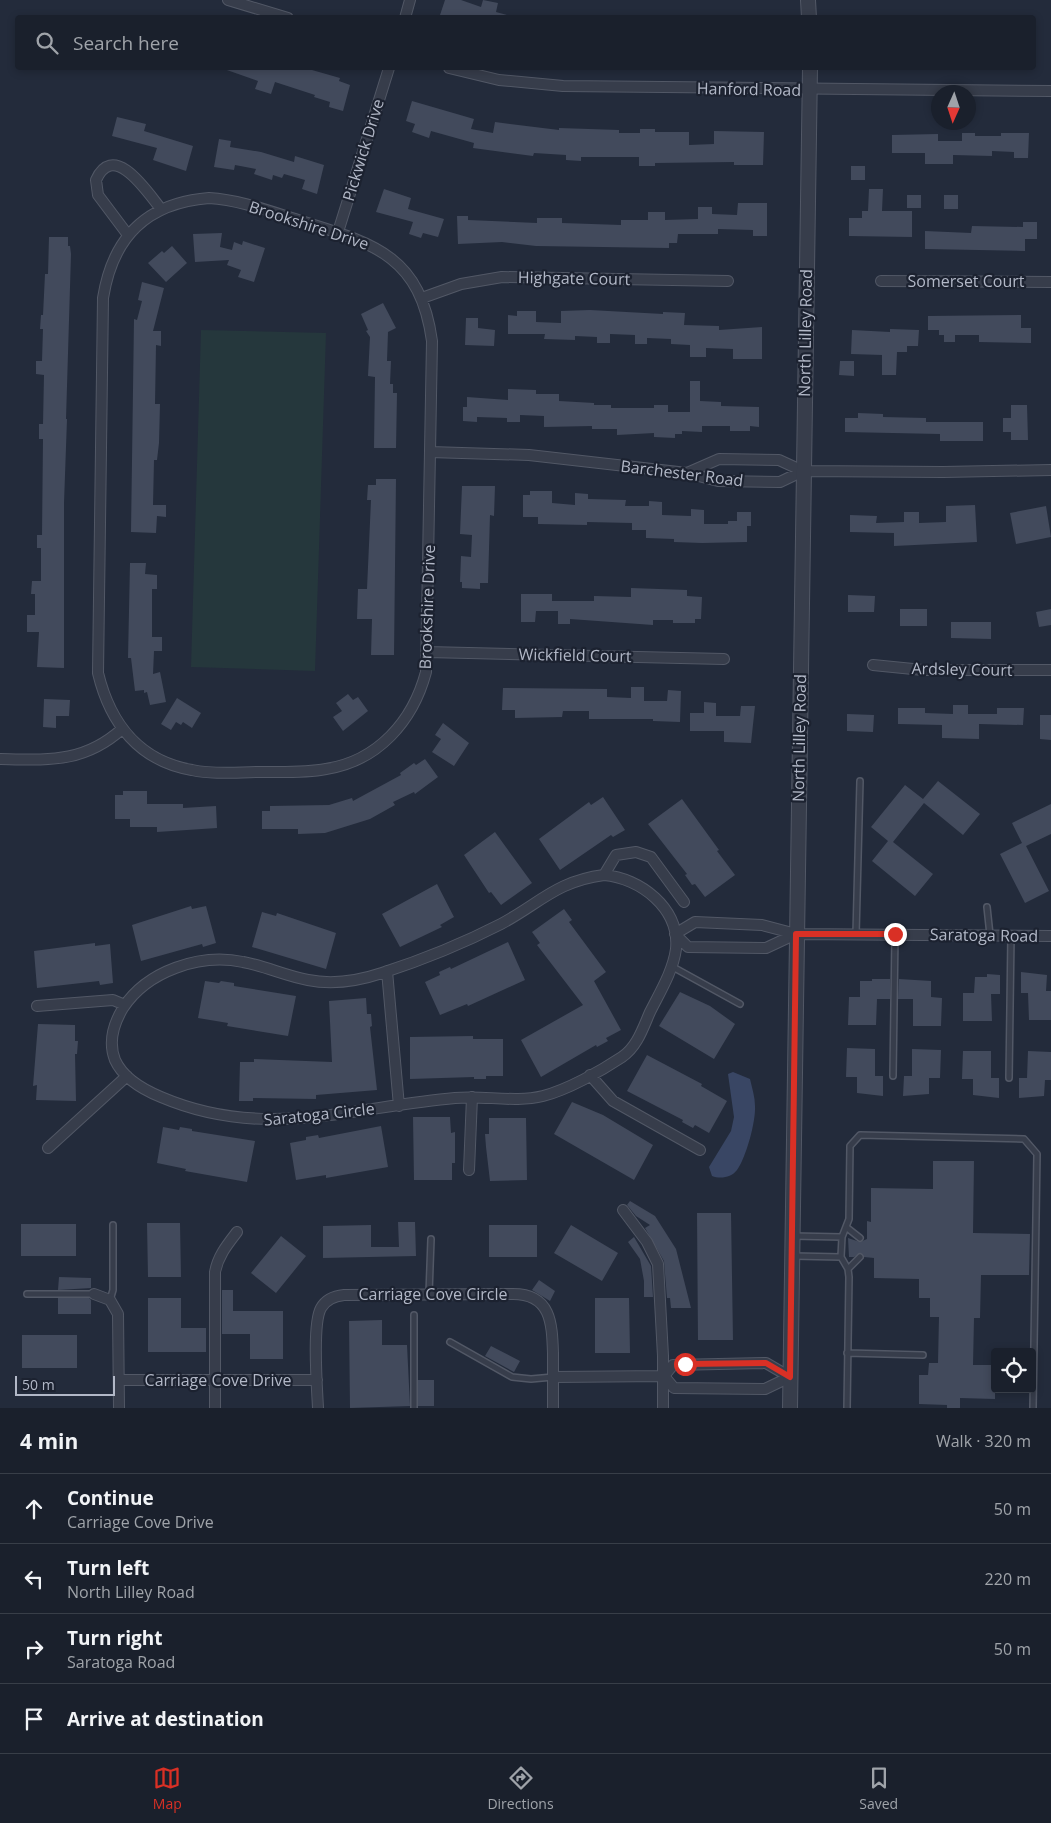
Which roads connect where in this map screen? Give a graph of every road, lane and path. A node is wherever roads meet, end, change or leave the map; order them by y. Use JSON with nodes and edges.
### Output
{"nodes":[{"id":1,"x":228,"y":0,"type":"edge"},
{"id":2,"x":410,"y":0,"type":"edge"},
{"id":3,"x":808,"y":0,"type":"edge"},
{"id":4,"x":278,"y":15,"type":"edge"},
{"id":5,"x":406,"y":15,"type":"edge"},
{"id":6,"x":809,"y":15,"type":"edge"},
{"id":7,"x":388,"y":70,"type":"edge"},
{"id":8,"x":456,"y":70,"type":"edge"},
{"id":9,"x":810,"y":70,"type":"edge"},
{"id":10,"x":810,"y":90,"type":"junction"},
{"id":11,"x":1051,"y":91,"type":"edge"},
{"id":12,"x":161,"y":209,"type":"junction"},
{"id":13,"x":338,"y":232,"type":"junction"},
{"id":14,"x":128,"y":235,"type":"junction"},
{"id":15,"x":881,"y":280,"type":"dead end"},
{"id":16,"x":728,"y":281,"type":"dead end"},
{"id":17,"x":1051,"y":282,"type":"edge"},
{"id":18,"x":422,"y":298,"type":"junction"},
{"id":19,"x":430,"y":452,"type":"junction"},
{"id":20,"x":1051,"y":470,"type":"edge"},
{"id":21,"x":803,"y":471,"type":"junction"},
{"id":22,"x":687,"y":473,"type":"junction"},
{"id":23,"x":427,"y":652,"type":"junction"},
{"id":24,"x":724,"y":659,"type":"dead end"},
{"id":25,"x":873,"y":666,"type":"dead end"},
{"id":26,"x":1051,"y":670,"type":"edge"},
{"id":27,"x":122,"y":728,"type":"junction"},
{"id":28,"x":1,"y":760,"type":"dead end"},
{"id":29,"x":860,"y":781,"type":"dead end"},
{"id":30,"x":604,"y":875,"type":"junction"},
{"id":31,"x":684,"y":902,"type":"dead end"},
{"id":32,"x":987,"y":907,"type":"dead end"},
{"id":33,"x":676,"y":934,"type":"junction"},
{"id":34,"x":796,"y":934,"type":"junction"},
{"id":35,"x":856,"y":934,"type":"junction"},
{"id":36,"x":895,"y":934,"type":"junction"},
{"id":37,"x":990,"y":935,"type":"junction"},
{"id":38,"x":1011,"y":936,"type":"junction"},
{"id":39,"x":1051,"y":936,"type":"edge"},
{"id":40,"x":671,"y":966,"type":"junction"},
{"id":41,"x":387,"y":971,"type":"junction"},
{"id":42,"x":740,"y":1004,"type":"dead end"},
{"id":43,"x":125,"y":1005,"type":"junction"},
{"id":44,"x":37,"y":1006,"type":"dead end"},
{"id":45,"x":590,"y":1074,"type":"junction"},
{"id":46,"x":127,"y":1076,"type":"junction"},
{"id":47,"x":893,"y":1076,"type":"dead end"},
{"id":48,"x":1009,"y":1078,"type":"dead end"},
{"id":49,"x":472,"y":1097,"type":"junction"},
{"id":50,"x":399,"y":1106,"type":"junction"},
{"id":51,"x":48,"y":1148,"type":"dead end"},
{"id":52,"x":700,"y":1150,"type":"dead end"},
{"id":53,"x":469,"y":1170,"type":"dead end"},
{"id":54,"x":623,"y":1210,"type":"dead end"},
{"id":55,"x":113,"y":1225,"type":"dead end"},
{"id":56,"x":846,"y":1227,"type":"junction"},
{"id":57,"x":237,"y":1232,"type":"dead end"},
{"id":58,"x":792,"y":1236,"type":"junction"},
{"id":59,"x":842,"y":1237,"type":"junction"},
{"id":60,"x":860,"y":1238,"type":"dead end"},
{"id":61,"x":431,"y":1239,"type":"dead end"},
{"id":62,"x":792,"y":1256,"type":"junction"},
{"id":63,"x":841,"y":1257,"type":"junction"},
{"id":64,"x":860,"y":1257,"type":"dead end"},
{"id":65,"x":848,"y":1269,"type":"junction"},
{"id":66,"x":27,"y":1294,"type":"dead end"},
{"id":67,"x":94,"y":1294,"type":"joint"},
{"id":68,"x":429,"y":1294,"type":"junction"},
{"id":69,"x":110,"y":1300,"type":"junction"},
{"id":70,"x":414,"y":1315,"type":"dead end"},
{"id":71,"x":450,"y":1342,"type":"dead end"},
{"id":72,"x":847,"y":1353,"type":"junction"},
{"id":73,"x":922,"y":1355,"type":"dead end"},
{"id":74,"x":664,"y":1376,"type":"junction"},
{"id":75,"x":554,"y":1377,"type":"junction"},
{"id":76,"x":790,"y":1377,"type":"junction"},
{"id":77,"x":214,"y":1379,"type":"junction"},
{"id":78,"x":119,"y":1380,"type":"junction"},
{"id":79,"x":317,"y":1380,"type":"junction"},
{"id":80,"x":119,"y":1408,"type":"edge"},
{"id":81,"x":215,"y":1408,"type":"edge"},
{"id":82,"x":318,"y":1408,"type":"edge"},
{"id":83,"x":414,"y":1408,"type":"edge"},
{"id":84,"x":553,"y":1408,"type":"edge"},
{"id":85,"x":664,"y":1408,"type":"edge"},
{"id":86,"x":790,"y":1408,"type":"edge"},
{"id":87,"x":847,"y":1408,"type":"edge"},
{"id":88,"x":1033,"y":1408,"type":"edge"}],
"edges":[{"from":1,"to":4,"type":"street"},
{"from":2,"to":5,"type":"street"},
{"from":3,"to":6,"type":"street"},
{"from":7,"to":13,"type":"street","name":"Pickwick Drive"},
{"from":8,"to":10,"type":"street","name":"Hanford Road"},
{"from":9,"to":10,"type":"street","name":"North Lilley Road"},
{"from":10,"to":11,"type":"street","name":"Hanford Road"},
{"from":10,"to":21,"type":"street","name":"North Lilley Road"},
{"from":12,"to":13,"type":"street","name":"Brookshire Drive"},
{"from":12,"to":14,"type":"street","name":"Brookshire Drive"},
{"from":12,"to":14,"type":"street"},
{"from":13,"to":18,"type":"street","name":"Brookshire Drive"},
{"from":14,"to":27,"type":"street","name":"Brookshire Drive"},
{"from":15,"to":17,"type":"street","name":"Somerset Court"},
{"from":16,"to":18,"type":"street","name":"Highgate Court"},
{"from":18,"to":19,"type":"street","name":"Brookshire Drive"},
{"from":19,"to":22,"type":"street","name":"Barchester Road"},
{"from":19,"to":23,"type":"street","name":"Brookshire Drive"},
{"from":20,"to":21,"type":"street","name":"Barchester Road"},
{"from":21,"to":22,"type":"street","name":"Barchester Road"},
{"from":21,"to":22,"type":"street"},
{"from":21,"to":34,"type":"street","name":"North Lilley Road"},
{"from":23,"to":24,"type":"street","name":"Wickfield Court"},
{"from":23,"to":27,"type":"street","name":"Brookshire Drive"},
{"from":25,"to":26,"type":"street","name":"Ardsley Court"},
{"from":27,"to":28,"type":"street"},
{"from":29,"to":35,"type":"lane"},
{"from":30,"to":31,"type":"street"},
{"from":30,"to":33,"type":"street","name":"Saratoga Circle"},
{"from":30,"to":41,"type":"street","name":"Saratoga Circle"},
{"from":32,"to":37,"type":"lane"},
{"from":33,"to":34,"type":"street"},
{"from":33,"to":34,"type":"street","name":"Saratoga Circle"},
{"from":33,"to":40,"type":"street","name":"Saratoga Circle"},
{"from":34,"to":35,"type":"street","name":"Saratoga Road"},
{"from":34,"to":58,"type":"street","name":"North Lilley Road"},
{"from":35,"to":36,"type":"street","name":"Saratoga Road"},
{"from":36,"to":37,"type":"street","name":"Saratoga Road"},
{"from":36,"to":47,"type":"lane"},
{"from":37,"to":38,"type":"street","name":"Saratoga Road"},
{"from":38,"to":39,"type":"street","name":"Saratoga Road"},
{"from":38,"to":48,"type":"lane"},
{"from":40,"to":42,"type":"lane"},
{"from":40,"to":45,"type":"street","name":"Saratoga Circle"},
{"from":41,"to":43,"type":"street","name":"Saratoga Circle"},
{"from":41,"to":50,"type":"street"},
{"from":43,"to":44,"type":"street"},
{"from":43,"to":46,"type":"street","name":"Saratoga Circle"},
{"from":45,"to":49,"type":"street","name":"Saratoga Circle"},
{"from":45,"to":52,"type":"street"},
{"from":46,"to":50,"type":"street","name":"Saratoga Circle"},
{"from":46,"to":51,"type":"street"},
{"from":49,"to":50,"type":"street","name":"Saratoga Circle"},
{"from":49,"to":53,"type":"street"},
{"from":54,"to":74,"type":"street"},
{"from":55,"to":69,"type":"lane"},
{"from":56,"to":59,"type":"lane"},
{"from":56,"to":60,"type":"lane"},
{"from":56,"to":88,"type":"lane"},
{"from":57,"to":77,"type":"street"},
{"from":58,"to":59,"type":"lane"},
{"from":58,"to":62,"type":"street","name":"North Lilley Road"},
{"from":59,"to":63,"type":"lane"},
{"from":61,"to":68,"type":"lane"},
{"from":62,"to":63,"type":"lane"},
{"from":62,"to":76,"type":"street","name":"North Lilley Road"},
{"from":63,"to":65,"type":"lane"},
{"from":64,"to":65,"type":"lane"},
{"from":65,"to":72,"type":"lane"},
{"from":66,"to":67,"type":"lane"},
{"from":67,"to":69,"type":"street"},
{"from":68,"to":75,"type":"street","name":"Carriage Cove Circle"},
{"from":68,"to":79,"type":"street","name":"Carriage Cove Circle"},
{"from":69,"to":78,"type":"street"},
{"from":70,"to":83,"type":"lane"},
{"from":71,"to":75,"type":"lane"},
{"from":72,"to":73,"type":"lane"},
{"from":72,"to":87,"type":"lane"},
{"from":74,"to":75,"type":"street"},
{"from":74,"to":76,"type":"street"},
{"from":74,"to":76,"type":"street"},
{"from":74,"to":85,"type":"street"},
{"from":75,"to":84,"type":"street","name":"Carriage Cove Circle"},
{"from":76,"to":86,"type":"street","name":"North Lilley Road"},
{"from":77,"to":78,"type":"street","name":"Carriage Cove Drive"},
{"from":77,"to":79,"type":"street","name":"Carriage Cove Drive"},
{"from":77,"to":81,"type":"street"},
{"from":78,"to":80,"type":"street"},
{"from":79,"to":82,"type":"street","name":"Carriage Cove Circle"}]}
